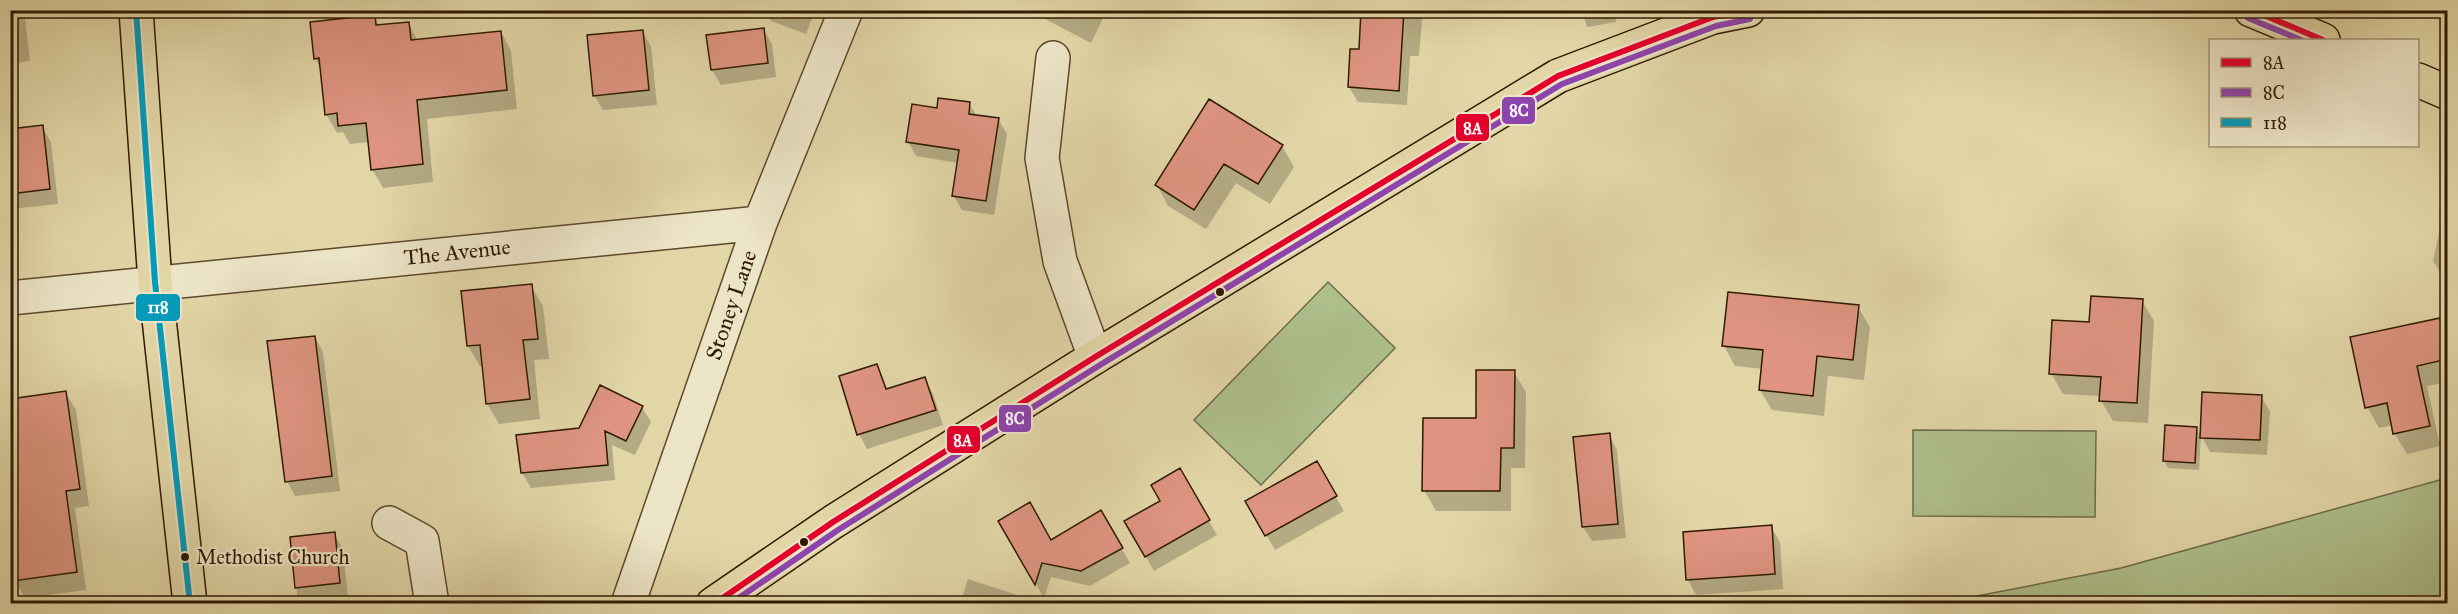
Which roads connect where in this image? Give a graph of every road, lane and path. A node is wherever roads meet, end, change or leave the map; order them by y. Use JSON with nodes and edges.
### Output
{"nodes":[{"id":1,"x":136,"y":10,"type":"edge"},
{"id":2,"x":846,"y":10,"type":"edge"},
{"id":3,"x":1748,"y":10,"type":"edge"},
{"id":4,"x":2251,"y":10,"type":"edge"},
{"id":5,"x":2321,"y":39,"type":"edge"},
{"id":6,"x":1053,"y":58,"type":"dead end"},
{"id":7,"x":2419,"y":80,"type":"edge"},
{"id":8,"x":2448,"y":93,"type":"edge"},
{"id":9,"x":760,"y":223,"type":"junction"},
{"id":10,"x":155,"y":282,"type":"junction"},
{"id":11,"x":10,"y":298,"type":"edge"},
{"id":12,"x":1095,"y":357,"type":"junction"},
{"id":13,"x":389,"y":523,"type":"dead end"},
{"id":14,"x":190,"y":603,"type":"edge"},
{"id":15,"x":432,"y":603,"type":"edge"},
{"id":16,"x":628,"y":603,"type":"edge"},
{"id":17,"x":713,"y":603,"type":"edge"}],
"edges":[{"from":1,"to":10,"type":"main road"},
{"from":2,"to":9,"type":"street","name":"Stoney Lane"},
{"from":3,"to":12,"type":"main road"},
{"from":4,"to":5,"type":"main road"},
{"from":6,"to":12,"type":"street"},
{"from":7,"to":8,"type":"main road"},
{"from":9,"to":10,"type":"street","name":"The Avenue"},
{"from":9,"to":16,"type":"street","name":"Stoney Lane"},
{"from":10,"to":11,"type":"street","name":"The Avenue"},
{"from":10,"to":14,"type":"main road"},
{"from":12,"to":17,"type":"main road"},
{"from":13,"to":15,"type":"street"}]}
